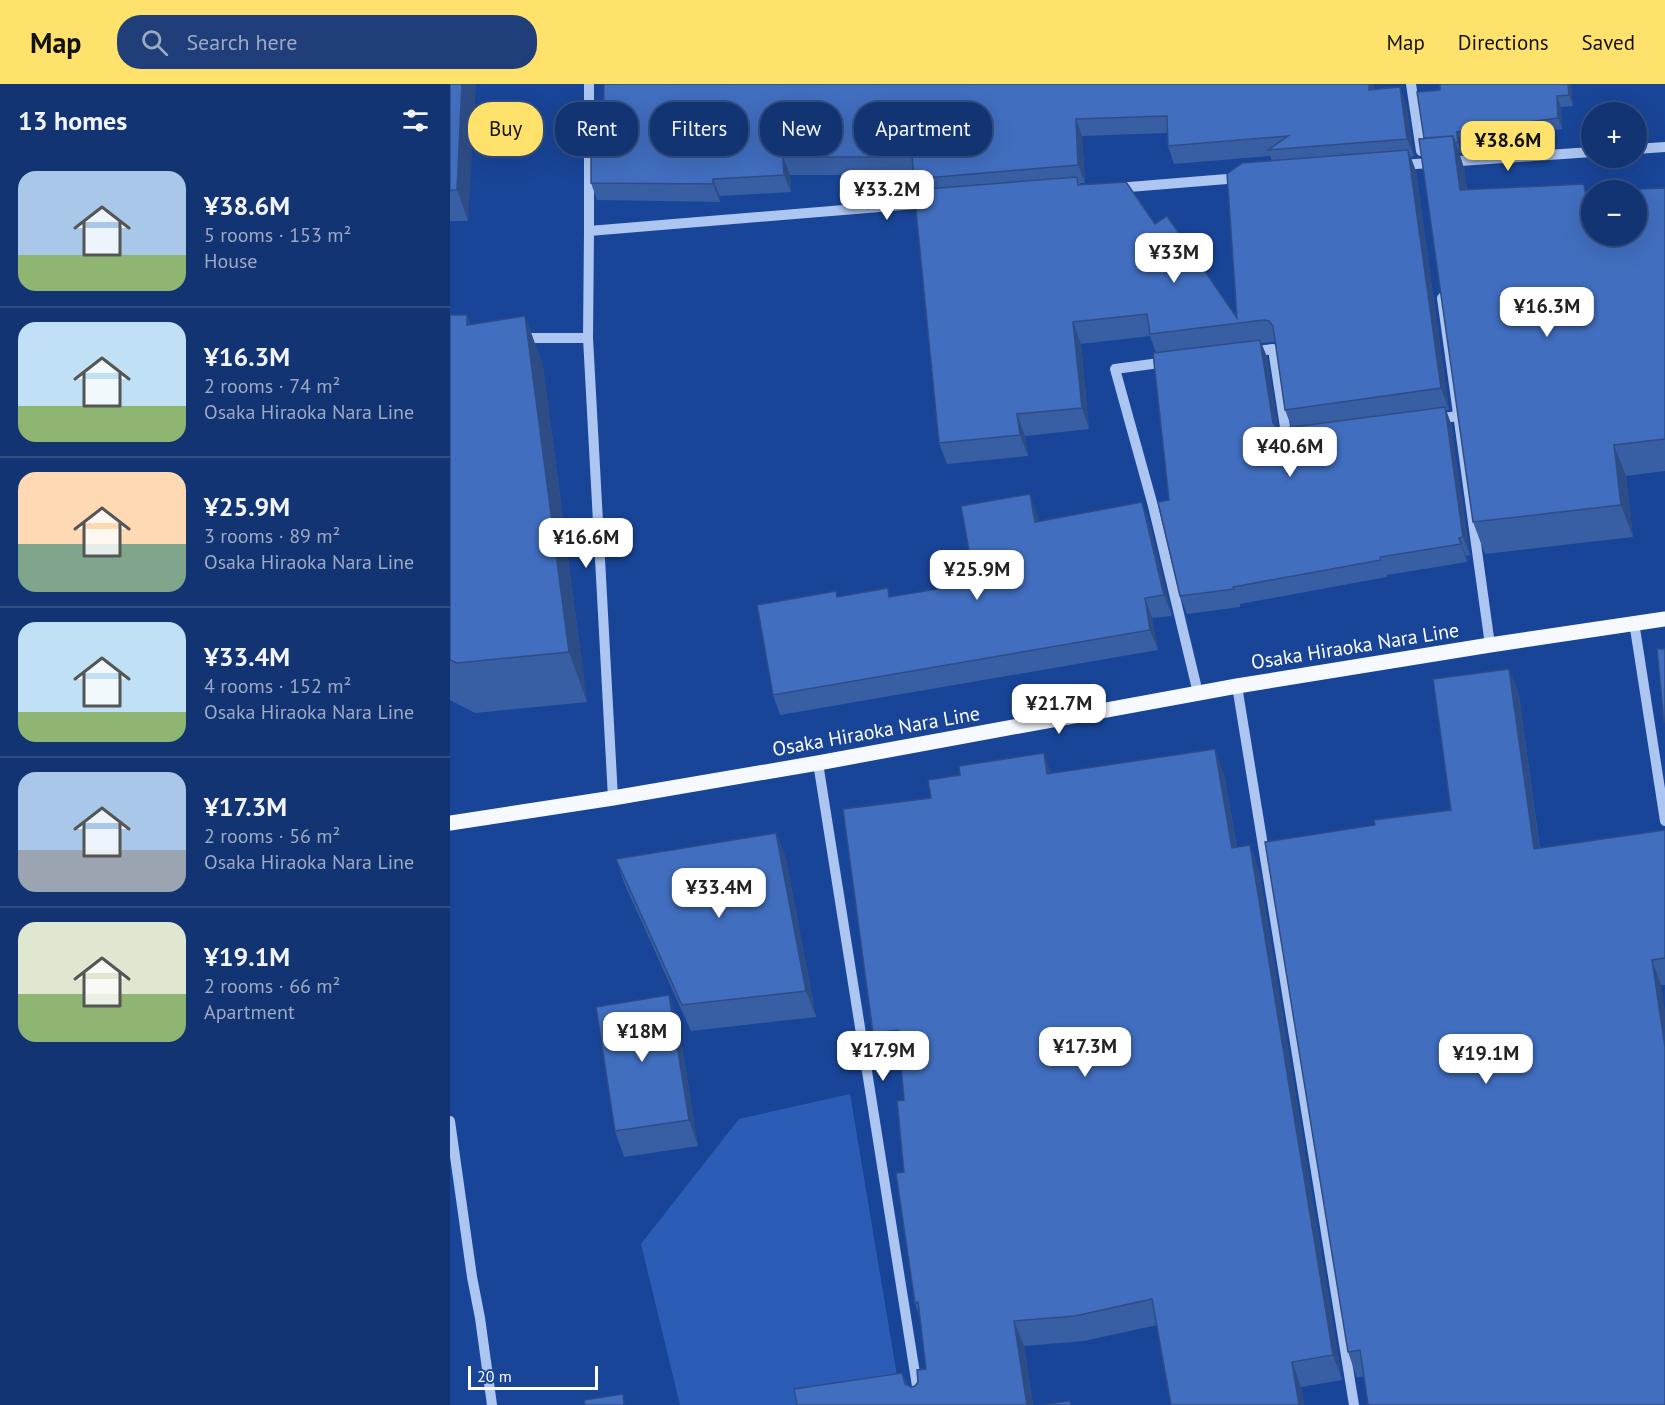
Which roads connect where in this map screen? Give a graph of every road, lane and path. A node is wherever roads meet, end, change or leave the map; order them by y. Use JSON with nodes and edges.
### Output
{"nodes":[{"id":1,"x":590,"y":84,"type":"edge"},
{"id":2,"x":1412,"y":84,"type":"edge"},
{"id":3,"x":1665,"y":147,"type":"edge"},
{"id":4,"x":1647,"y":148,"type":"edge"},
{"id":5,"x":1581,"y":153,"type":"edge"},
{"id":6,"x":1388,"y":166,"type":"edge"},
{"id":7,"x":1424,"y":169,"type":"junction"},
{"id":8,"x":1245,"y":178,"type":"edge"},
{"id":9,"x":1102,"y":189,"type":"edge"},
{"id":10,"x":935,"y":203,"type":"edge"},
{"id":11,"x":590,"y":231,"type":"junction"},
{"id":12,"x":1441,"y":290,"type":"edge"},
{"id":13,"x":507,"y":338,"type":"edge"},
{"id":14,"x":588,"y":338,"type":"junction"},
{"id":15,"x":1239,"y":354,"type":"edge"},
{"id":16,"x":1183,"y":360,"type":"edge"},
{"id":17,"x":1458,"y":416,"type":"junction"},
{"id":18,"x":1424,"y":421,"type":"edge"},
{"id":19,"x":1298,"y":438,"type":"edge"},
{"id":20,"x":1665,"y":619,"type":"edge"},
{"id":21,"x":1634,"y":622,"type":"junction"},
{"id":22,"x":1490,"y":645,"type":"junction"},
{"id":23,"x":1236,"y":686,"type":"junction"},
{"id":24,"x":1198,"y":693,"type":"junction"},
{"id":25,"x":818,"y":763,"type":"junction"},
{"id":26,"x":613,"y":798,"type":"junction"},
{"id":27,"x":1665,"y":821,"type":"edge"},
{"id":28,"x":450,"y":823,"type":"edge"},
{"id":29,"x":450,"y":1121,"type":"edge"},
{"id":30,"x":492,"y":1405,"type":"edge"},
{"id":31,"x":920,"y":1405,"type":"edge"},
{"id":32,"x":1354,"y":1405,"type":"edge"}],
"edges":[{"from":1,"to":11,"type":"street"},
{"from":2,"to":7,"type":"street"},
{"from":3,"to":4,"type":"street"},
{"from":5,"to":7,"type":"street"},
{"from":6,"to":7,"type":"street"},
{"from":8,"to":9,"type":"street"},
{"from":10,"to":11,"type":"street"},
{"from":11,"to":14,"type":"street"},
{"from":12,"to":17,"type":"street"},
{"from":13,"to":14,"type":"street"},
{"from":14,"to":26,"type":"street"},
{"from":15,"to":19,"type":"street"},
{"from":16,"to":24,"type":"street"},
{"from":17,"to":18,"type":"street"},
{"from":17,"to":22,"type":"street"},
{"from":20,"to":21,"type":"main road","name":"Osaka Hiraoka Nara Line"},
{"from":21,"to":22,"type":"main road","name":"Osaka Hiraoka Nara Line"},
{"from":21,"to":27,"type":"street"},
{"from":22,"to":23,"type":"main road","name":"Osaka Hiraoka Nara Line"},
{"from":23,"to":24,"type":"main road","name":"Osaka Hiraoka Nara Line"},
{"from":23,"to":32,"type":"street"},
{"from":24,"to":25,"type":"main road","name":"Osaka Hiraoka Nara Line"},
{"from":25,"to":26,"type":"main road","name":"Osaka Hiraoka Nara Line"},
{"from":25,"to":31,"type":"street"},
{"from":26,"to":28,"type":"main road","name":"Osaka Hiraoka Nara Line"},
{"from":29,"to":30,"type":"street"}]}
